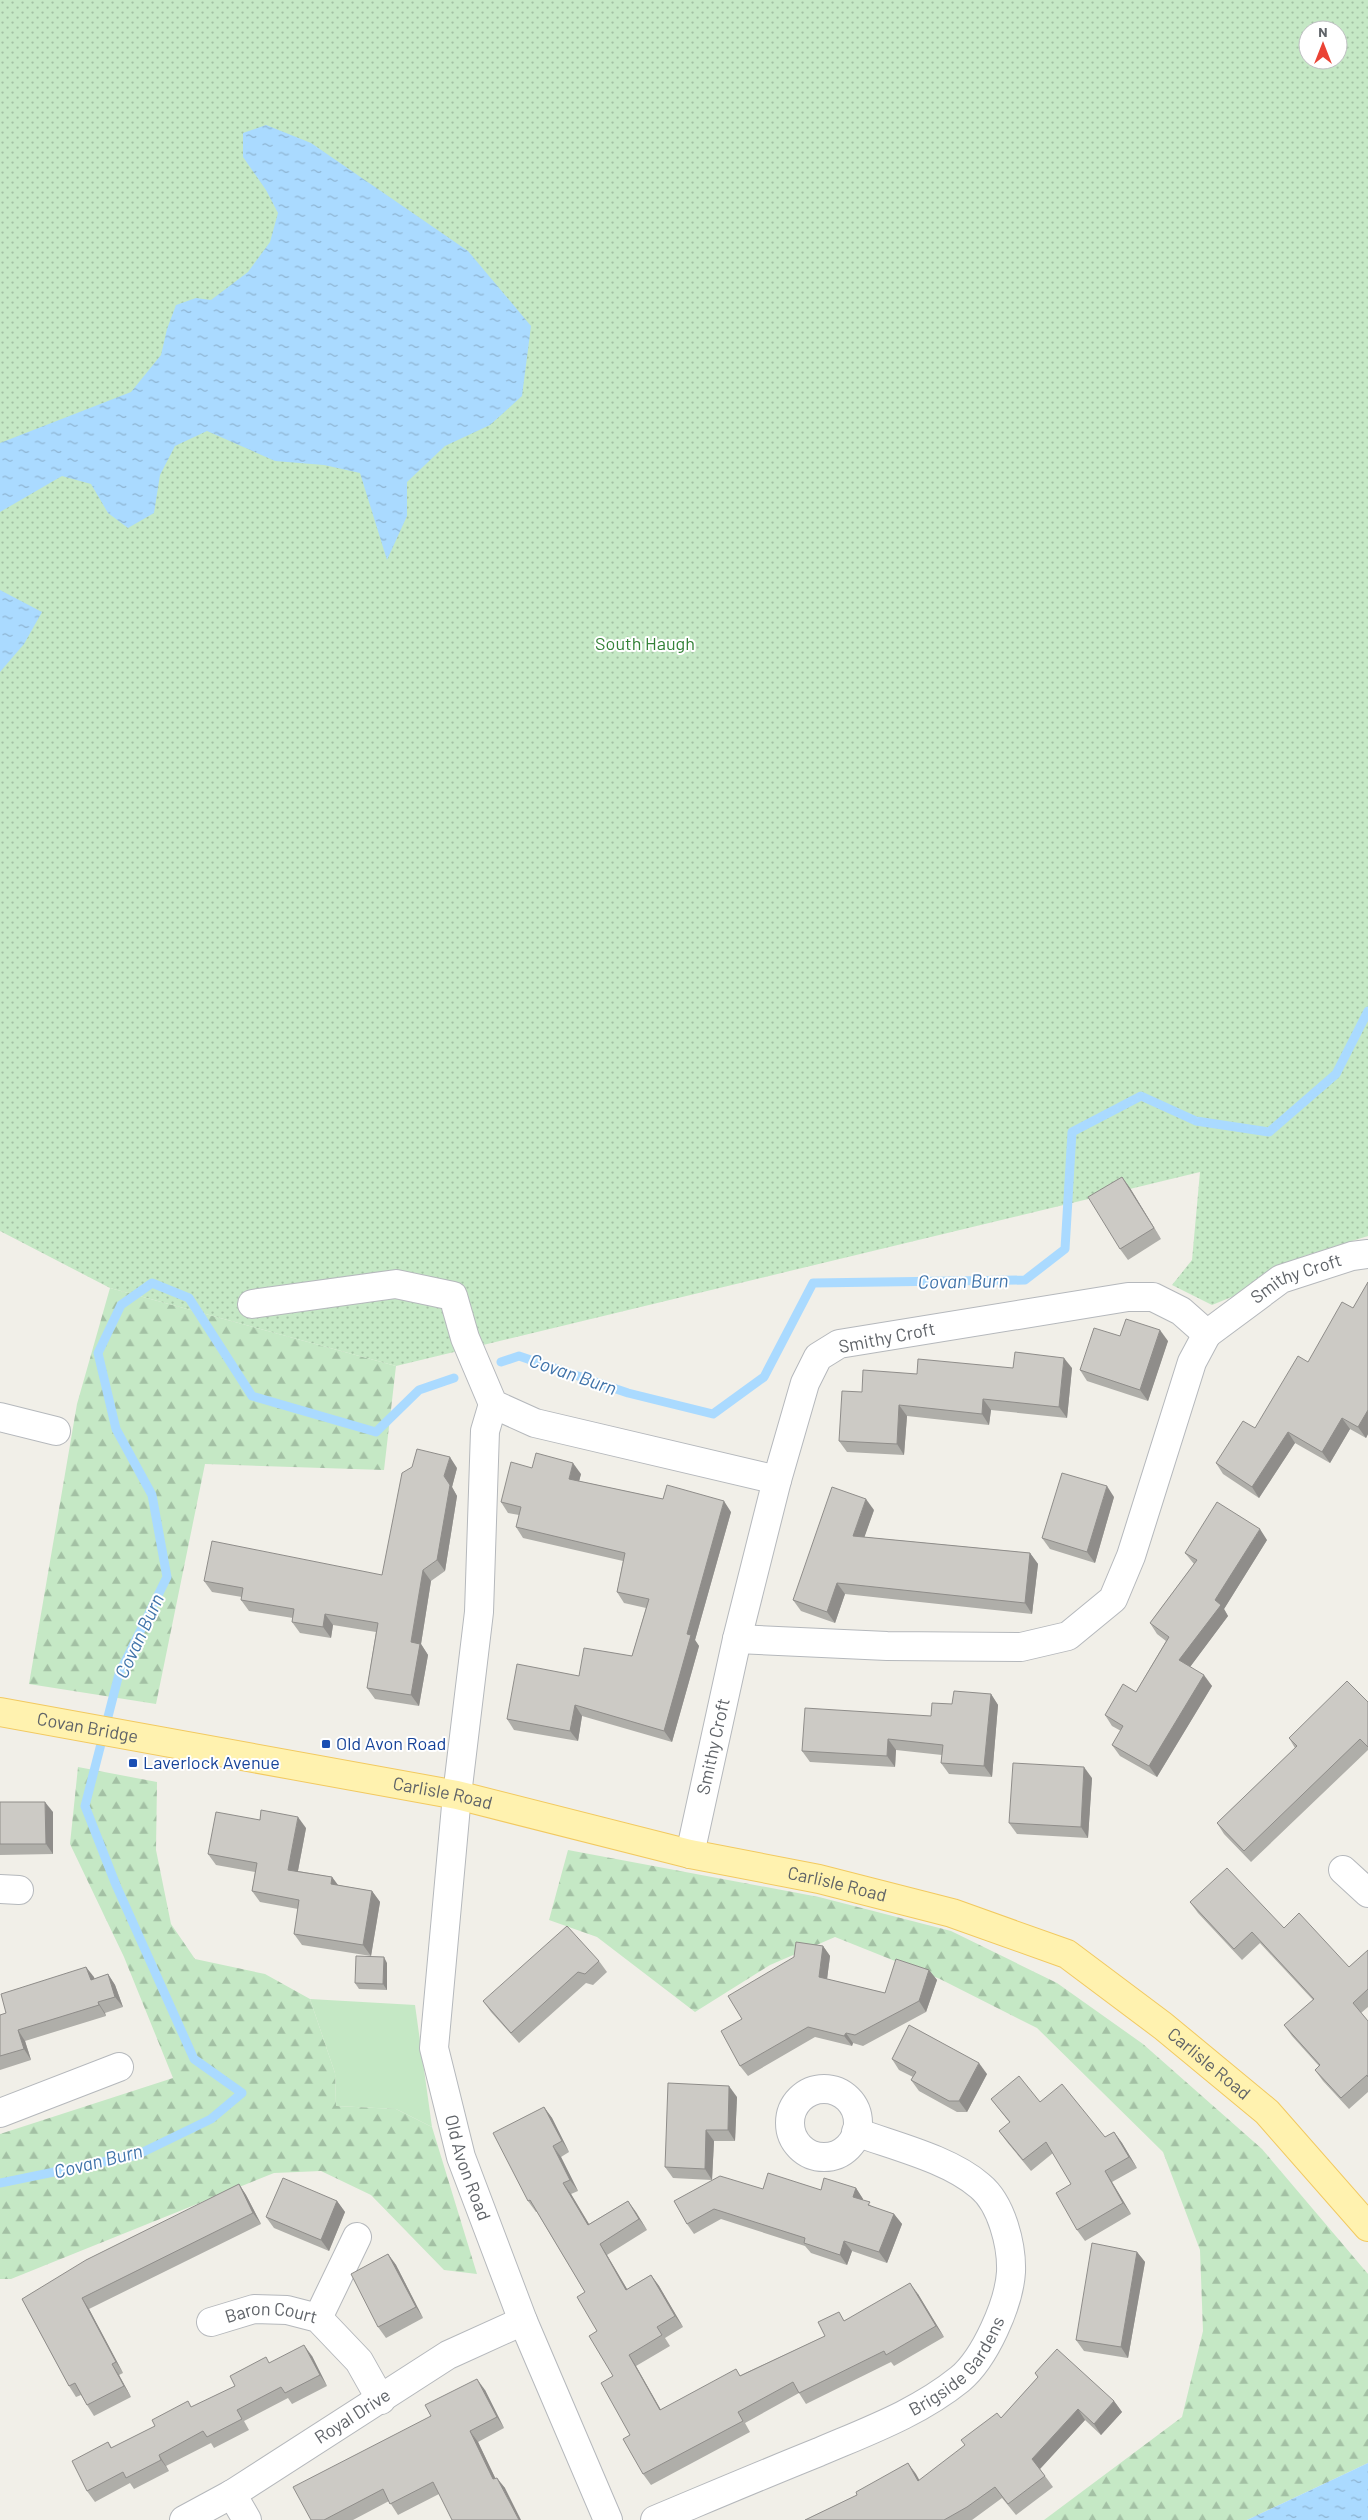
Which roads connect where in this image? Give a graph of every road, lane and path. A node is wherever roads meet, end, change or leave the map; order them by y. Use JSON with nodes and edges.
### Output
{"nodes":[{"id":1,"x":1368,"y":1254,"type":"edge"},
{"id":2,"x":252,"y":1304,"type":"dead end"},
{"id":3,"x":1207,"y":1334,"type":"junction"},
{"id":4,"x":493,"y":1404,"type":"junction"},
{"id":5,"x":0,"y":1417,"type":"edge"},
{"id":6,"x":56,"y":1431,"type":"dead end"},
{"id":7,"x":777,"y":1480,"type":"junction"},
{"id":8,"x":737,"y":1639,"type":"junction"},
{"id":9,"x":0,"y":1712,"type":"edge"},
{"id":10,"x":204,"y":1749,"type":"joint"},
{"id":11,"x":457,"y":1795,"type":"junction"},
{"id":12,"x":690,"y":1854,"type":"junction"},
{"id":13,"x":1343,"y":1870,"type":"dead end"},
{"id":14,"x":1368,"y":1893,"type":"edge"},
{"id":15,"x":119,"y":2066,"type":"dead end"},
{"id":16,"x":0,"y":2112,"type":"edge"},
{"id":17,"x":856,"y":2132,"type":"dead end"},
{"id":18,"x":1368,"y":2227,"type":"edge"},
{"id":19,"x":357,"y":2237,"type":"dead end"},
{"id":20,"x":318,"y":2318,"type":"junction"},
{"id":21,"x":523,"y":2321,"type":"junction"},
{"id":22,"x":211,"y":2322,"type":"dead end"},
{"id":23,"x":382,"y":2400,"type":"junction"},
{"id":24,"x":232,"y":2494,"type":"junction"},
{"id":25,"x":184,"y":2520,"type":"edge"},
{"id":26,"x":247,"y":2520,"type":"edge"},
{"id":27,"x":608,"y":2520,"type":"edge"},
{"id":28,"x":655,"y":2520,"type":"edge"}],
"edges":[{"from":1,"to":3,"type":"street","name":"Smithy Croft"},
{"from":2,"to":4,"type":"street"},
{"from":3,"to":7,"type":"street","name":"Smithy Croft"},
{"from":3,"to":8,"type":"street","name":"Smithy Croft"},
{"from":4,"to":7,"type":"street"},
{"from":4,"to":11,"type":"street","name":"Old Avon Road"},
{"from":5,"to":6,"type":"street"},
{"from":7,"to":8,"type":"street","name":"Smithy Croft"},
{"from":8,"to":12,"type":"street","name":"Smithy Croft"},
{"from":9,"to":10,"type":"main road","name":"Covan Bridge"},
{"from":10,"to":11,"type":"main road","name":"Carlisle Road"},
{"from":11,"to":12,"type":"main road","name":"Carlisle Road"},
{"from":11,"to":21,"type":"street","name":"Old Avon Road"},
{"from":12,"to":18,"type":"main road","name":"Carlisle Road"},
{"from":13,"to":14,"type":"street"},
{"from":15,"to":16,"type":"street"},
{"from":17,"to":28,"type":"street","name":"Brigside Gardens"},
{"from":19,"to":20,"type":"street"},
{"from":20,"to":22,"type":"street","name":"Baron Court"},
{"from":20,"to":23,"type":"street","name":"Baron Court"},
{"from":21,"to":23,"type":"street","name":"Royal Drive"},
{"from":21,"to":27,"type":"street","name":"Old Avon Road"},
{"from":23,"to":24,"type":"street","name":"Royal Drive"},
{"from":24,"to":25,"type":"street","name":"Royal Drive"},
{"from":24,"to":26,"type":"street"}]}
